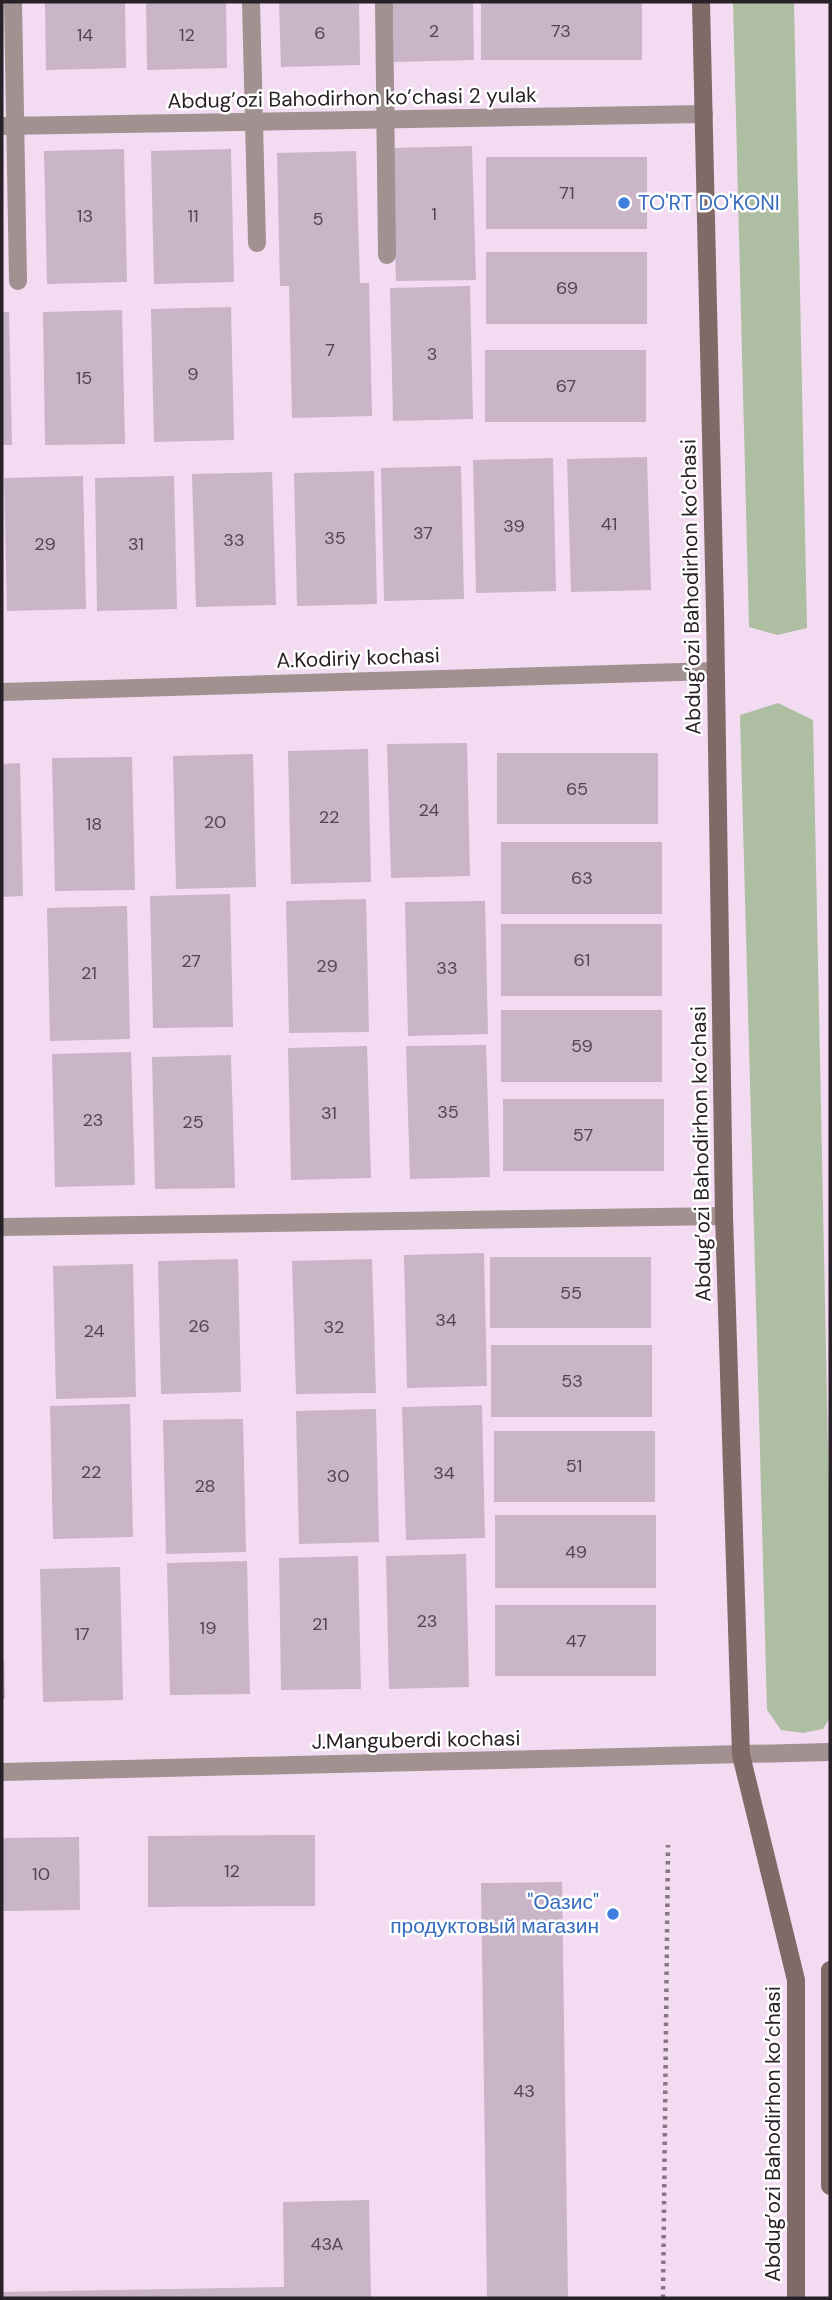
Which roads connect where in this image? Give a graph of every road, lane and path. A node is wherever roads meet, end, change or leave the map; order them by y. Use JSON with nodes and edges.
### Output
{"nodes":[{"id":1,"x":13,"y":2,"type":"edge"},
{"id":2,"x":251,"y":2,"type":"edge"},
{"id":3,"x":384,"y":2,"type":"edge"},
{"id":4,"x":701,"y":2,"type":"edge"},
{"id":5,"x":704,"y":114,"type":"junction"},
{"id":6,"x":385,"y":120,"type":"junction"},
{"id":7,"x":256,"y":122,"type":"junction"},
{"id":8,"x":9,"y":126,"type":"edge"},
{"id":9,"x":257,"y":243,"type":"dead end"},
{"id":10,"x":387,"y":255,"type":"dead end"},
{"id":11,"x":18,"y":281,"type":"dead end"},
{"id":12,"x":715,"y":671,"type":"junction"},
{"id":13,"x":2,"y":692,"type":"edge"},
{"id":14,"x":724,"y":1216,"type":"junction"},
{"id":15,"x":2,"y":1227,"type":"edge"},
{"id":16,"x":830,"y":1752,"type":"edge"},
{"id":17,"x":741,"y":1755,"type":"junction"},
{"id":18,"x":2,"y":1772,"type":"edge"},
{"id":19,"x":668,"y":1845,"type":"dead end"},
{"id":20,"x":830,"y":1970,"type":"edge"},
{"id":21,"x":830,"y":2186,"type":"edge"},
{"id":22,"x":663,"y":2298,"type":"edge"},
{"id":23,"x":796,"y":2298,"type":"edge"}],
"edges":[{"from":1,"to":8,"type":"street"},
{"from":2,"to":7,"type":"street"},
{"from":3,"to":6,"type":"street"},
{"from":4,"to":5,"type":"main road","name":"Abdug’ozi Bahodirhon ko’chasi"},
{"from":5,"to":6,"type":"street","name":"Abdug’ozi Bahodirhon ko’chasi 2 yulak"},
{"from":5,"to":12,"type":"main road","name":"Abdug’ozi Bahodirhon ko’chasi"},
{"from":6,"to":7,"type":"street","name":"Abdug’ozi Bahodirhon ko’chasi 2 yulak"},
{"from":6,"to":10,"type":"street"},
{"from":7,"to":8,"type":"street","name":"Abdug’ozi Bahodirhon ko’chasi 2 yulak"},
{"from":7,"to":9,"type":"street"},
{"from":8,"to":11,"type":"street"},
{"from":12,"to":13,"type":"street","name":"A.Kodiriy kochasi"},
{"from":12,"to":14,"type":"main road","name":"Abdug’ozi Bahodirhon ko’chasi"},
{"from":14,"to":15,"type":"street"},
{"from":14,"to":17,"type":"main road","name":"Abdug’ozi Bahodirhon ko’chasi"},
{"from":16,"to":17,"type":"street","name":"J.Manguberdi kochasi"},
{"from":17,"to":18,"type":"street","name":"J.Manguberdi kochasi"},
{"from":17,"to":23,"type":"main road","name":"Abdug’ozi Bahodirhon ko’chasi"},
{"from":19,"to":22,"type":"path"},
{"from":20,"to":21,"type":"main road"}]}
